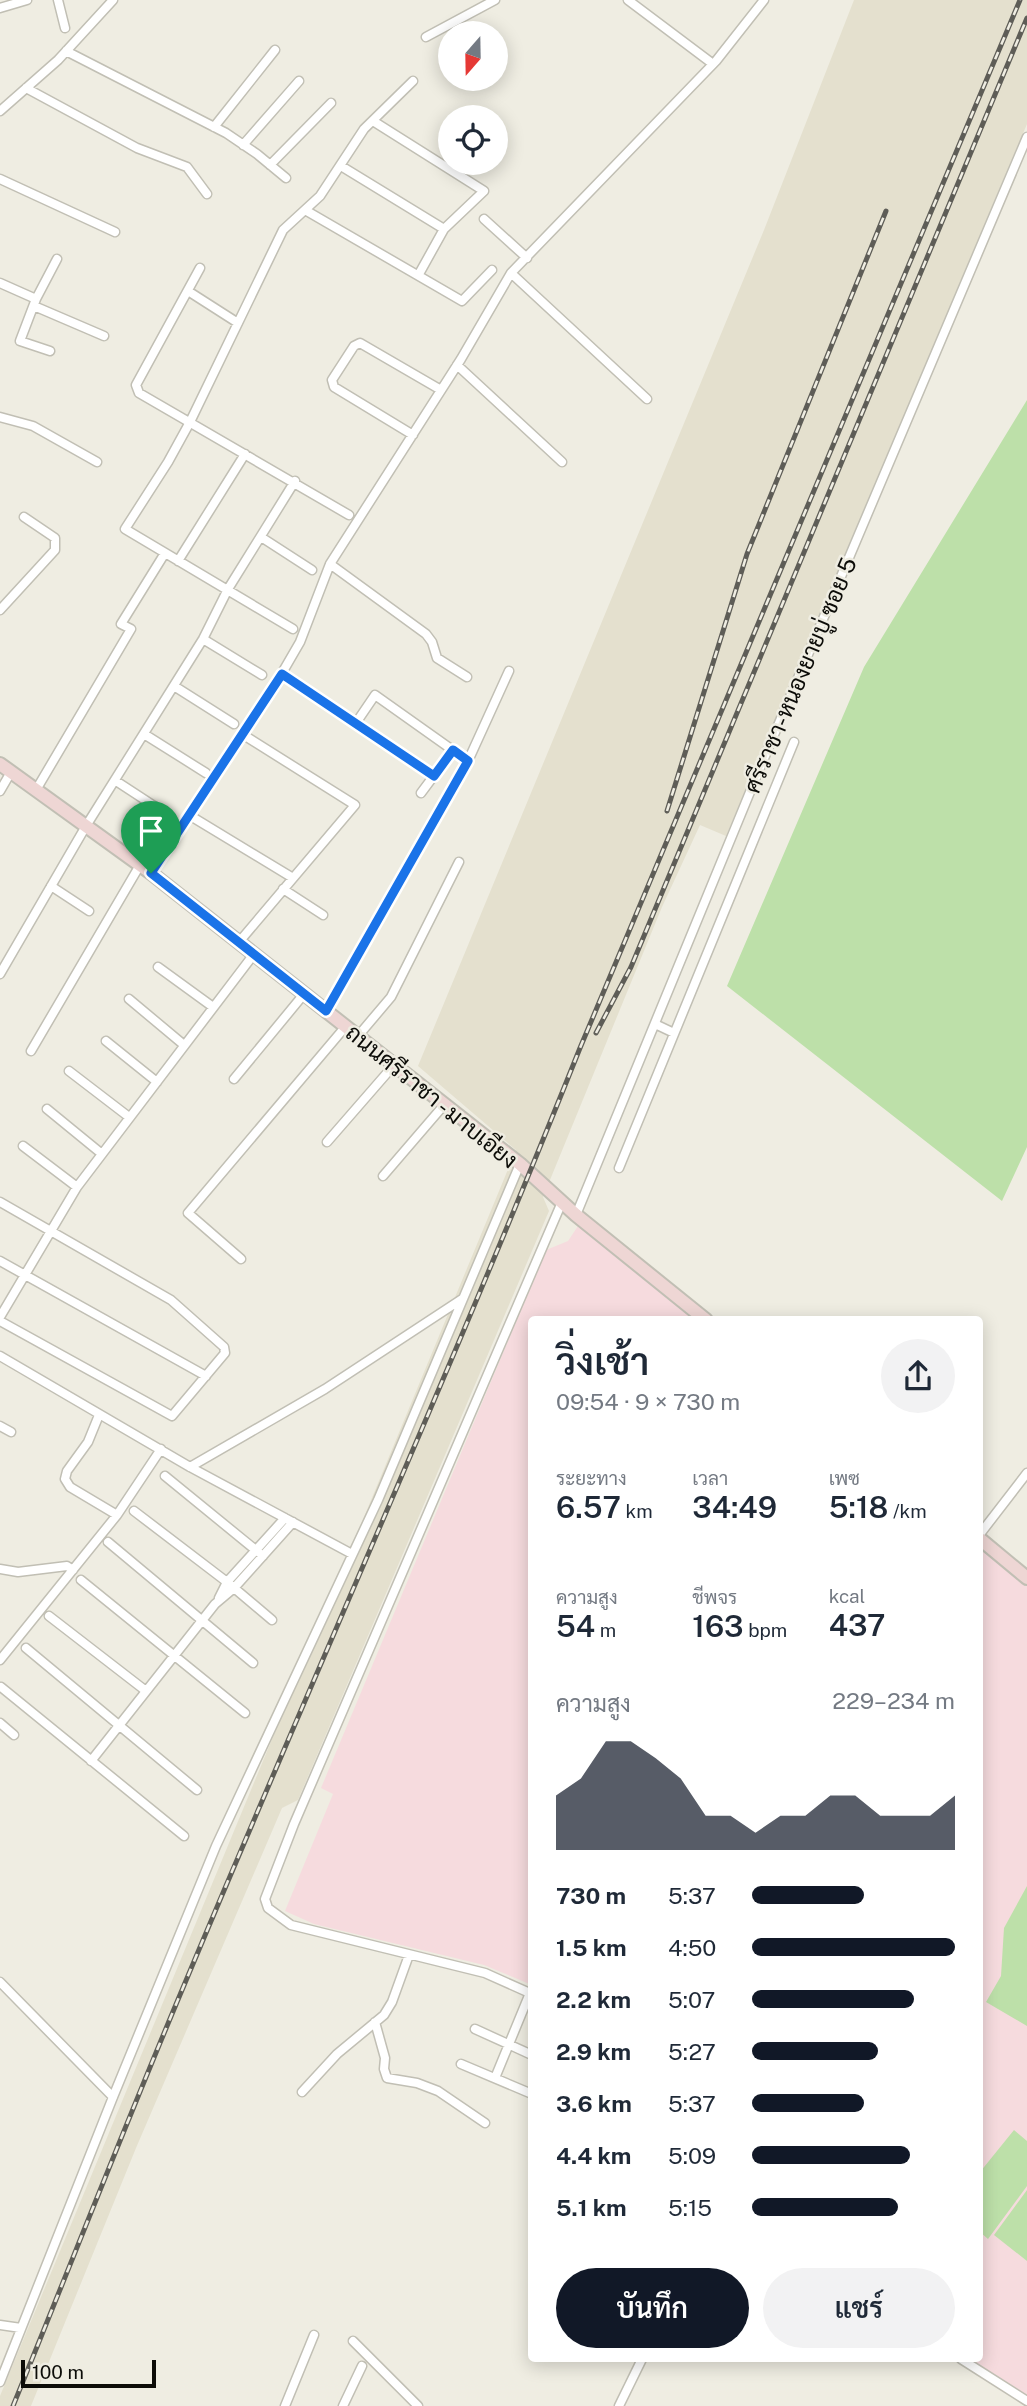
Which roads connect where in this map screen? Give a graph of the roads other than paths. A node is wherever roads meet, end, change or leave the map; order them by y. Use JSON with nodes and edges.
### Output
{"nodes":[{"id":1,"x":27,"y":0,"type":"edge"},
{"id":2,"x":58,"y":0,"type":"edge"},
{"id":3,"x":114,"y":0,"type":"edge"},
{"id":4,"x":495,"y":0,"type":"edge"},
{"id":5,"x":628,"y":0,"type":"edge"},
{"id":6,"x":764,"y":0,"type":"edge"},
{"id":7,"x":0,"y":8,"type":"edge"},
{"id":8,"x":65,"y":28,"type":"dead end"},
{"id":9,"x":426,"y":37,"type":"dead end"},
{"id":10,"x":275,"y":50,"type":"dead end"},
{"id":11,"x":66,"y":51,"type":"junction"},
{"id":12,"x":713,"y":64,"type":"junction"},
{"id":13,"x":299,"y":81,"type":"dead end"},
{"id":14,"x":413,"y":81,"type":"dead end"},
{"id":15,"x":26,"y":88,"type":"junction"},
{"id":16,"x":331,"y":103,"type":"dead end"},
{"id":17,"x":0,"y":111,"type":"edge"},
{"id":18,"x":373,"y":121,"type":"junction"},
{"id":19,"x":214,"y":127,"type":"junction"},
{"id":20,"x":1027,"y":137,"type":"edge"},
{"id":21,"x":243,"y":145,"type":"junction"},
{"id":22,"x":270,"y":165,"type":"junction"},
{"id":23,"x":341,"y":166,"type":"junction"},
{"id":24,"x":286,"y":178,"type":"dead end"},
{"id":25,"x":0,"y":179,"type":"edge"},
{"id":26,"x":207,"y":194,"type":"dead end"},
{"id":27,"x":305,"y":210,"type":"junction"},
{"id":28,"x":484,"y":219,"type":"dead end"},
{"id":29,"x":444,"y":229,"type":"junction"},
{"id":30,"x":114,"y":232,"type":"dead end"},
{"id":31,"x":527,"y":258,"type":"junction"},
{"id":32,"x":57,"y":259,"type":"dead end"},
{"id":33,"x":200,"y":268,"type":"dead end"},
{"id":34,"x":492,"y":270,"type":"dead end"},
{"id":35,"x":512,"y":273,"type":"junction"},
{"id":36,"x":419,"y":274,"type":"junction"},
{"id":37,"x":0,"y":283,"type":"edge"},
{"id":38,"x":188,"y":291,"type":"junction"},
{"id":39,"x":35,"y":303,"type":"junction"},
{"id":40,"x":238,"y":323,"type":"junction"},
{"id":41,"x":104,"y":336,"type":"dead end"},
{"id":42,"x":51,"y":351,"type":"dead end"},
{"id":43,"x":457,"y":365,"type":"junction"},
{"id":44,"x":441,"y":390,"type":"junction"},
{"id":45,"x":647,"y":399,"type":"dead end"},
{"id":46,"x":0,"y":416,"type":"edge"},
{"id":47,"x":190,"y":422,"type":"junction"},
{"id":48,"x":413,"y":435,"type":"junction"},
{"id":49,"x":245,"y":454,"type":"junction"},
{"id":50,"x":97,"y":462,"type":"dead end"},
{"id":51,"x":562,"y":462,"type":"dead end"},
{"id":52,"x":295,"y":481,"type":"junction"},
{"id":53,"x":349,"y":515,"type":"dead end"},
{"id":54,"x":24,"y":517,"type":"dead end"},
{"id":55,"x":261,"y":537,"type":"junction"},
{"id":56,"x":165,"y":553,"type":"junction"},
{"id":57,"x":178,"y":561,"type":"junction"},
{"id":58,"x":330,"y":564,"type":"junction"},
{"id":59,"x":312,"y":570,"type":"dead end"},
{"id":60,"x":228,"y":589,"type":"junction"},
{"id":61,"x":0,"y":610,"type":"edge"},
{"id":62,"x":293,"y":629,"type":"dead end"},
{"id":63,"x":203,"y":639,"type":"junction"},
{"id":64,"x":509,"y":671,"type":"dead end"},
{"id":65,"x":282,"y":674,"type":"junction"},
{"id":66,"x":262,"y":675,"type":"dead end"},
{"id":67,"x":467,"y":677,"type":"dead end"},
{"id":68,"x":174,"y":686,"type":"junction"},
{"id":69,"x":234,"y":723,"type":"dead end"},
{"id":70,"x":356,"y":723,"type":"junction"},
{"id":71,"x":144,"y":734,"type":"junction"},
{"id":72,"x":242,"y":734,"type":"junction"},
{"id":73,"x":794,"y":742,"type":"dead end"},
{"id":74,"x":453,"y":750,"type":"junction"},
{"id":75,"x":468,"y":761,"type":"junction"},
{"id":76,"x":0,"y":764,"type":"edge"},
{"id":77,"x":11,"y":772,"type":"junction"},
{"id":78,"x":206,"y":773,"type":"dead end"},
{"id":79,"x":434,"y":776,"type":"junction"},
{"id":80,"x":116,"y":781,"type":"junction"},
{"id":81,"x":36,"y":790,"type":"junction"},
{"id":82,"x":0,"y":791,"type":"edge"},
{"id":83,"x":421,"y":793,"type":"dead end"},
{"id":84,"x":189,"y":815,"type":"junction"},
{"id":85,"x":171,"y":817,"type":"dead end"},
{"id":86,"x":86,"y":826,"type":"junction"},
{"id":87,"x":459,"y":862,"type":"dead end"},
{"id":88,"x":139,"y":865,"type":"junction"},
{"id":89,"x":151,"y":873,"type":"junction"},
{"id":90,"x":293,"y":878,"type":"junction"},
{"id":91,"x":51,"y":886,"type":"junction"},
{"id":92,"x":283,"y":889,"type":"junction"},
{"id":93,"x":89,"y":911,"type":"dead end"},
{"id":94,"x":323,"y":915,"type":"dead end"},
{"id":95,"x":239,"y":942,"type":"junction"},
{"id":96,"x":254,"y":954,"type":"junction"},
{"id":97,"x":158,"y":967,"type":"dead end"},
{"id":98,"x":0,"y":974,"type":"edge"},
{"id":99,"x":304,"y":994,"type":"junction"},
{"id":100,"x":130,"y":999,"type":"dead end"},
{"id":101,"x":214,"y":1007,"type":"junction"},
{"id":102,"x":326,"y":1011,"type":"junction"},
{"id":103,"x":655,"y":1024,"type":"junction"},
{"id":104,"x":346,"y":1026,"type":"junction"},
{"id":105,"x":674,"y":1033,"type":"junction"},
{"id":106,"x":358,"y":1036,"type":"junction"},
{"id":107,"x":106,"y":1041,"type":"dead end"},
{"id":108,"x":184,"y":1045,"type":"junction"},
{"id":109,"x":31,"y":1051,"type":"dead end"},
{"id":110,"x":394,"y":1065,"type":"junction"},
{"id":111,"x":69,"y":1071,"type":"dead end"},
{"id":112,"x":234,"y":1079,"type":"dead end"},
{"id":113,"x":156,"y":1082,"type":"junction"},
{"id":114,"x":444,"y":1105,"type":"junction"},
{"id":115,"x":47,"y":1109,"type":"dead end"},
{"id":116,"x":130,"y":1117,"type":"junction"},
{"id":117,"x":327,"y":1142,"type":"dead end"},
{"id":118,"x":23,"y":1146,"type":"dead end"},
{"id":119,"x":102,"y":1154,"type":"junction"},
{"id":120,"x":520,"y":1164,"type":"junction"},
{"id":121,"x":620,"y":1168,"type":"dead end"},
{"id":122,"x":383,"y":1175,"type":"dead end"},
{"id":123,"x":77,"y":1187,"type":"junction"},
{"id":124,"x":0,"y":1202,"type":"edge"},
{"id":125,"x":562,"y":1202,"type":"junction"},
{"id":126,"x":576,"y":1214,"type":"junction"},
{"id":127,"x":51,"y":1231,"type":"junction"},
{"id":128,"x":241,"y":1259,"type":"dead end"},
{"id":129,"x":0,"y":1261,"type":"edge"},
{"id":130,"x":24,"y":1275,"type":"junction"},
{"id":131,"x":463,"y":1299,"type":"junction"},
{"id":132,"x":701,"y":1316,"type":"edge"},
{"id":133,"x":0,"y":1319,"type":"edge"},
{"id":134,"x":0,"y":1356,"type":"edge"},
{"id":135,"x":206,"y":1376,"type":"junction"},
{"id":136,"x":99,"y":1415,"type":"junction"},
{"id":137,"x":0,"y":1426,"type":"edge"},
{"id":138,"x":11,"y":1432,"type":"dead end"},
{"id":139,"x":161,"y":1449,"type":"junction"},
{"id":140,"x":190,"y":1466,"type":"junction"},
{"id":141,"x":1027,"y":1473,"type":"edge"},
{"id":142,"x":165,"y":1476,"type":"dead end"},
{"id":143,"x":134,"y":1511,"type":"dead end"},
{"id":144,"x":117,"y":1515,"type":"junction"},
{"id":145,"x":289,"y":1520,"type":"junction"},
{"id":146,"x":983,"y":1532,"type":"edge"},
{"id":147,"x":983,"y":1539,"type":"edge"},
{"id":148,"x":108,"y":1542,"type":"dead end"},
{"id":149,"x":259,"y":1553,"type":"junction"},
{"id":150,"x":352,"y":1555,"type":"junction"},
{"id":151,"x":0,"y":1569,"type":"edge"},
{"id":152,"x":73,"y":1570,"type":"junction"},
{"id":153,"x":1027,"y":1578,"type":"edge"},
{"id":154,"x":82,"y":1580,"type":"dead end"},
{"id":155,"x":230,"y":1585,"type":"junction"},
{"id":156,"x":49,"y":1616,"type":"dead end"},
{"id":157,"x":272,"y":1620,"type":"dead end"},
{"id":158,"x":202,"y":1621,"type":"junction"},
{"id":159,"x":26,"y":1648,"type":"dead end"},
{"id":160,"x":174,"y":1656,"type":"junction"},
{"id":161,"x":0,"y":1660,"type":"edge"},
{"id":162,"x":253,"y":1663,"type":"dead end"},
{"id":163,"x":1,"y":1687,"type":"edge"},
{"id":164,"x":146,"y":1691,"type":"junction"},
{"id":165,"x":245,"y":1713,"type":"dead end"},
{"id":166,"x":0,"y":1723,"type":"edge"},
{"id":167,"x":119,"y":1724,"type":"junction"},
{"id":168,"x":14,"y":1735,"type":"dead end"},
{"id":169,"x":90,"y":1761,"type":"junction"},
{"id":170,"x":197,"y":1790,"type":"dead end"},
{"id":171,"x":184,"y":1836,"type":"dead end"},
{"id":172,"x":409,"y":1955,"type":"junction"},
{"id":173,"x":0,"y":1982,"type":"edge"},
{"id":174,"x":528,"y":1993,"type":"edge"},
{"id":175,"x":528,"y":2001,"type":"edge"},
{"id":176,"x":375,"y":2022,"type":"junction"},
{"id":177,"x":475,"y":2029,"type":"dead end"},
{"id":178,"x":509,"y":2044,"type":"junction"},
{"id":179,"x":528,"y":2053,"type":"edge"},
{"id":180,"x":461,"y":2064,"type":"dead end"},
{"id":181,"x":495,"y":2078,"type":"junction"},
{"id":182,"x":302,"y":2092,"type":"dead end"},
{"id":183,"x":528,"y":2092,"type":"edge"},
{"id":184,"x":113,"y":2097,"type":"junction"},
{"id":185,"x":485,"y":2123,"type":"dead end"},
{"id":186,"x":0,"y":2325,"type":"edge"},
{"id":187,"x":21,"y":2328,"type":"junction"},
{"id":188,"x":314,"y":2335,"type":"dead end"},
{"id":189,"x":353,"y":2341,"type":"dead end"},
{"id":190,"x":641,"y":2362,"type":"edge"},
{"id":191,"x":966,"y":2362,"type":"edge"},
{"id":192,"x":362,"y":2366,"type":"dead end"},
{"id":193,"x":0,"y":2382,"type":"edge"},
{"id":194,"x":1027,"y":2401,"type":"edge"},
{"id":195,"x":285,"y":2406,"type":"edge"},
{"id":196,"x":343,"y":2406,"type":"edge"},
{"id":197,"x":418,"y":2406,"type":"edge"},
{"id":198,"x":619,"y":2406,"type":"edge"}],
"edges":[{"from":1,"to":7,"type":"street"},
{"from":2,"to":8,"type":"street"},
{"from":3,"to":11,"type":"street"},
{"from":4,"to":9,"type":"street"},
{"from":5,"to":12,"type":"street"},
{"from":6,"to":12,"type":"street"},
{"from":10,"to":19,"type":"street"},
{"from":11,"to":15,"type":"street"},
{"from":11,"to":19,"type":"street"},
{"from":12,"to":31,"type":"street"},
{"from":13,"to":21,"type":"street"},
{"from":14,"to":18,"type":"street"},
{"from":15,"to":17,"type":"street"},
{"from":15,"to":26,"type":"street"},
{"from":16,"to":22,"type":"street"},
{"from":18,"to":23,"type":"street"},
{"from":18,"to":29,"type":"street"},
{"from":19,"to":21,"type":"street"},
{"from":20,"to":103,"type":"street","name":"ศรีราชา-หนองยายบู่ ซอย 5"},
{"from":21,"to":22,"type":"street"},
{"from":22,"to":24,"type":"street"},
{"from":23,"to":27,"type":"street"},
{"from":23,"to":29,"type":"street"},
{"from":25,"to":30,"type":"street"},
{"from":27,"to":36,"type":"street"},
{"from":27,"to":40,"type":"street"},
{"from":28,"to":31,"type":"street"},
{"from":29,"to":36,"type":"street"},
{"from":31,"to":35,"type":"street"},
{"from":32,"to":39,"type":"street"},
{"from":33,"to":38,"type":"street"},
{"from":34,"to":36,"type":"street"},
{"from":35,"to":43,"type":"street"},
{"from":35,"to":45,"type":"street"},
{"from":37,"to":39,"type":"street"},
{"from":38,"to":40,"type":"street"},
{"from":38,"to":47,"type":"street"},
{"from":39,"to":41,"type":"street"},
{"from":39,"to":42,"type":"street"},
{"from":40,"to":47,"type":"street"},
{"from":43,"to":44,"type":"street"},
{"from":43,"to":51,"type":"street"},
{"from":44,"to":48,"type":"street"},
{"from":44,"to":48,"type":"street"},
{"from":46,"to":50,"type":"street"},
{"from":47,"to":49,"type":"street"},
{"from":47,"to":56,"type":"street"},
{"from":48,"to":58,"type":"street"},
{"from":49,"to":52,"type":"street"},
{"from":49,"to":57,"type":"street"},
{"from":52,"to":53,"type":"street"},
{"from":52,"to":55,"type":"street"},
{"from":54,"to":61,"type":"street"},
{"from":55,"to":59,"type":"street"},
{"from":55,"to":60,"type":"street"},
{"from":56,"to":57,"type":"street"},
{"from":56,"to":81,"type":"street"},
{"from":57,"to":60,"type":"street"},
{"from":58,"to":65,"type":"street"},
{"from":58,"to":67,"type":"street"},
{"from":60,"to":62,"type":"street"},
{"from":60,"to":63,"type":"street"},
{"from":63,"to":66,"type":"street"},
{"from":63,"to":68,"type":"street"},
{"from":64,"to":75,"type":"street"},
{"from":65,"to":70,"type":"street"},
{"from":65,"to":72,"type":"street"},
{"from":68,"to":69,"type":"street"},
{"from":68,"to":71,"type":"street"},
{"from":70,"to":74,"type":"street"},
{"from":70,"to":79,"type":"street"},
{"from":71,"to":78,"type":"street"},
{"from":71,"to":80,"type":"street"},
{"from":72,"to":84,"type":"street"},
{"from":72,"to":90,"type":"street"},
{"from":73,"to":105,"type":"street"},
{"from":74,"to":75,"type":"street"},
{"from":74,"to":79,"type":"street"},
{"from":75,"to":102,"type":"street"},
{"from":76,"to":77,"type":"main road","name":"ถนนศรีราชา - มาบเอียง"},
{"from":77,"to":81,"type":"main road","name":"ถนนศรีราชา - มาบเอียง"},
{"from":77,"to":82,"type":"street"},
{"from":79,"to":83,"type":"street"},
{"from":80,"to":85,"type":"street"},
{"from":80,"to":86,"type":"street"},
{"from":81,"to":86,"type":"main road","name":"ถนนศรีราชา - มาบเอียง"},
{"from":84,"to":89,"type":"street"},
{"from":84,"to":90,"type":"street"},
{"from":86,"to":88,"type":"main road","name":"ถนนศรีราชา - มาบเอียง"},
{"from":86,"to":91,"type":"street"},
{"from":87,"to":106,"type":"street"},
{"from":88,"to":89,"type":"main road","name":"ถนนศรีราชา - มาบเอียง"},
{"from":88,"to":109,"type":"street"},
{"from":89,"to":95,"type":"main road","name":"ถนนศรีราชา - มาบเอียง"},
{"from":90,"to":92,"type":"street"},
{"from":91,"to":93,"type":"street"},
{"from":91,"to":98,"type":"street"},
{"from":92,"to":94,"type":"street"},
{"from":92,"to":95,"type":"street"},
{"from":95,"to":96,"type":"main road","name":"ถนนศรีราชา - มาบเอียง"},
{"from":96,"to":99,"type":"main road","name":"ถนนศรีราชา - มาบเอียง"},
{"from":96,"to":101,"type":"street"},
{"from":97,"to":101,"type":"street"},
{"from":99,"to":102,"type":"main road","name":"ถนนศรีราชา - มาบเอียง"},
{"from":99,"to":112,"type":"street"},
{"from":100,"to":108,"type":"street"},
{"from":101,"to":108,"type":"street"},
{"from":102,"to":104,"type":"main road","name":"ถนนศรีราชา - มาบเอียง"},
{"from":103,"to":105,"type":"street"},
{"from":103,"to":126,"type":"street","name":"ศรีราชา-หนองยายบู่ ซอย 5"},
{"from":104,"to":106,"type":"main road","name":"ถนนศรีราชา - มาบเอียง"},
{"from":104,"to":128,"type":"street"},
{"from":105,"to":121,"type":"street"},
{"from":106,"to":110,"type":"main road","name":"ถนนศรีราชา - มาบเอียง"},
{"from":107,"to":113,"type":"street"},
{"from":108,"to":113,"type":"street"},
{"from":110,"to":114,"type":"main road","name":"ถนนศรีราชา - มาบเอียง"},
{"from":110,"to":117,"type":"street"},
{"from":111,"to":116,"type":"street"},
{"from":113,"to":116,"type":"street"},
{"from":114,"to":120,"type":"main road","name":"ถนนศรีราชา - มาบเอียง"},
{"from":114,"to":122,"type":"street"},
{"from":115,"to":119,"type":"street"},
{"from":116,"to":119,"type":"street"},
{"from":118,"to":123,"type":"street"},
{"from":119,"to":123,"type":"street"},
{"from":120,"to":125,"type":"main road","name":"ถนนศรีราชา - มาบเอียง"},
{"from":120,"to":131,"type":"street"},
{"from":123,"to":127,"type":"street"},
{"from":124,"to":127,"type":"street"},
{"from":125,"to":126,"type":"main road","name":"ถนนศรีราชา - มาบเอียง"},
{"from":125,"to":172,"type":"street"},
{"from":126,"to":132,"type":"main road","name":"ถนนศรีราชา - มาบเอียง"},
{"from":127,"to":130,"type":"street"},
{"from":127,"to":135,"type":"street"},
{"from":129,"to":130,"type":"street"},
{"from":130,"to":133,"type":"street"},
{"from":130,"to":135,"type":"street"},
{"from":131,"to":140,"type":"street"},
{"from":131,"to":150,"type":"street"},
{"from":133,"to":135,"type":"street"},
{"from":134,"to":136,"type":"street"},
{"from":136,"to":139,"type":"street"},
{"from":136,"to":144,"type":"street"},
{"from":137,"to":138,"type":"street"},
{"from":139,"to":140,"type":"street"},
{"from":139,"to":144,"type":"street"},
{"from":140,"to":145,"type":"street"},
{"from":141,"to":146,"type":"street"},
{"from":142,"to":149,"type":"street"},
{"from":143,"to":155,"type":"street"},
{"from":144,"to":152,"type":"street"},
{"from":145,"to":149,"type":"street"},
{"from":145,"to":150,"type":"street"},
{"from":147,"to":153,"type":"main road"},
{"from":148,"to":158,"type":"street"},
{"from":149,"to":155,"type":"street"},
{"from":150,"to":184,"type":"street"},
{"from":151,"to":152,"type":"street"},
{"from":152,"to":161,"type":"street"},
{"from":154,"to":160,"type":"street"},
{"from":155,"to":157,"type":"street"},
{"from":155,"to":158,"type":"street"},
{"from":156,"to":164,"type":"street"},
{"from":158,"to":160,"type":"street"},
{"from":158,"to":162,"type":"street"},
{"from":159,"to":167,"type":"street"},
{"from":160,"to":164,"type":"street"},
{"from":160,"to":165,"type":"street"},
{"from":163,"to":169,"type":"street"},
{"from":164,"to":167,"type":"street"},
{"from":166,"to":168,"type":"street"},
{"from":167,"to":169,"type":"street"},
{"from":167,"to":170,"type":"street"},
{"from":169,"to":171,"type":"street"},
{"from":172,"to":174,"type":"street"},
{"from":172,"to":176,"type":"street"},
{"from":173,"to":184,"type":"street"},
{"from":175,"to":178,"type":"street"},
{"from":176,"to":182,"type":"street"},
{"from":176,"to":185,"type":"street"},
{"from":177,"to":178,"type":"street"},
{"from":178,"to":179,"type":"street"},
{"from":178,"to":181,"type":"street"},
{"from":180,"to":181,"type":"street"},
{"from":181,"to":183,"type":"street"},
{"from":184,"to":187,"type":"street"},
{"from":186,"to":187,"type":"street"},
{"from":187,"to":193,"type":"street"},
{"from":188,"to":195,"type":"street"},
{"from":189,"to":197,"type":"street"},
{"from":190,"to":198,"type":"street"},
{"from":191,"to":194,"type":"street"},
{"from":192,"to":196,"type":"street"}]}
